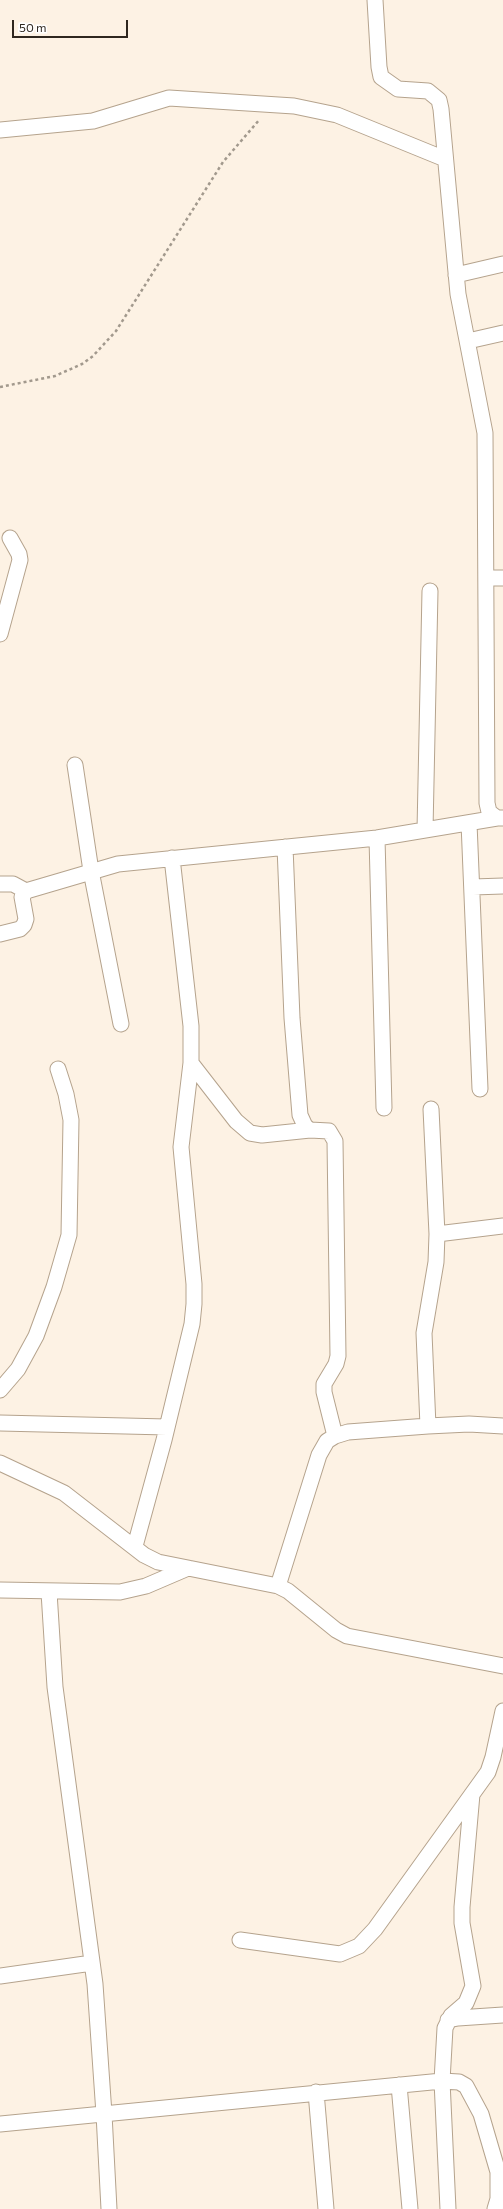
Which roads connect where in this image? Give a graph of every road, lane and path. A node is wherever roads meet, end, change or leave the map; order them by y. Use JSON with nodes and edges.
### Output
{"nodes":[{"id":1,"x":375,"y":0,"type":"edge"},
{"id":2,"x":272,"y":105,"type":"junction"},
{"id":3,"x":0,"y":130,"type":"edge"},
{"id":4,"x":445,"y":159,"type":"junction"},
{"id":5,"x":503,"y":264,"type":"edge"},
{"id":6,"x":456,"y":275,"type":"junction"},
{"id":7,"x":503,"y":333,"type":"edge"},
{"id":8,"x":468,"y":341,"type":"junction"},
{"id":9,"x":0,"y":387,"type":"edge"},
{"id":10,"x":10,"y":538,"type":"dead end"},
{"id":11,"x":486,"y":578,"type":"junction"},
{"id":12,"x":503,"y":578,"type":"edge"},
{"id":13,"x":430,"y":591,"type":"dead end"},
{"id":14,"x":0,"y":634,"type":"edge"},
{"id":15,"x":74,"y":765,"type":"dead end"},
{"id":16,"x":500,"y":818,"type":"edge"},
{"id":17,"x":469,"y":823,"type":"junction"},
{"id":18,"x":426,"y":830,"type":"junction"},
{"id":19,"x":377,"y":838,"type":"junction"},
{"id":20,"x":285,"y":847,"type":"junction"},
{"id":21,"x":172,"y":858,"type":"junction"},
{"id":22,"x":91,"y":871,"type":"junction"},
{"id":23,"x":0,"y":884,"type":"edge"},
{"id":24,"x":473,"y":886,"type":"junction"},
{"id":25,"x":503,"y":886,"type":"edge"},
{"id":26,"x":26,"y":890,"type":"junction"},
{"id":27,"x":0,"y":934,"type":"edge"},
{"id":28,"x":121,"y":1024,"type":"dead end"},
{"id":29,"x":190,"y":1064,"type":"junction"},
{"id":30,"x":58,"y":1069,"type":"dead end"},
{"id":31,"x":480,"y":1089,"type":"dead end"},
{"id":32,"x":384,"y":1108,"type":"dead end"},
{"id":33,"x":431,"y":1109,"type":"dead end"},
{"id":34,"x":310,"y":1130,"type":"junction"},
{"id":35,"x":503,"y":1226,"type":"edge"},
{"id":36,"x":437,"y":1234,"type":"junction"},
{"id":37,"x":0,"y":1390,"type":"edge"},
{"id":38,"x":0,"y":1423,"type":"edge"},
{"id":39,"x":428,"y":1426,"type":"junction"},
{"id":40,"x":503,"y":1426,"type":"edge"},
{"id":41,"x":167,"y":1427,"type":"junction"},
{"id":42,"x":335,"y":1436,"type":"junction"},
{"id":43,"x":0,"y":1463,"type":"edge"},
{"id":44,"x":135,"y":1546,"type":"junction"},
{"id":45,"x":188,"y":1568,"type":"junction"},
{"id":46,"x":278,"y":1586,"type":"junction"},
{"id":47,"x":0,"y":1590,"type":"edge"},
{"id":48,"x":49,"y":1592,"type":"junction"},
{"id":49,"x":503,"y":1666,"type":"edge"},
{"id":50,"x":503,"y":1711,"type":"edge"},
{"id":51,"x":472,"y":1794,"type":"junction"},
{"id":52,"x":240,"y":1940,"type":"dead end"},
{"id":53,"x":92,"y":1963,"type":"junction"},
{"id":54,"x":0,"y":1976,"type":"edge"},
{"id":55,"x":503,"y":2015,"type":"edge"},
{"id":56,"x":448,"y":2020,"type":"junction"},
{"id":57,"x":442,"y":2081,"type":"junction"},
{"id":58,"x":399,"y":2084,"type":"junction"},
{"id":59,"x":316,"y":2092,"type":"junction"},
{"id":60,"x":104,"y":2114,"type":"junction"},
{"id":61,"x":0,"y":2124,"type":"edge"},
{"id":62,"x":109,"y":2209,"type":"edge"},
{"id":63,"x":326,"y":2209,"type":"edge"},
{"id":64,"x":410,"y":2209,"type":"edge"},
{"id":65,"x":448,"y":2209,"type":"edge"},
{"id":66,"x":495,"y":2209,"type":"edge"}],
"edges":[{"from":1,"to":4,"type":"street"},
{"from":2,"to":3,"type":"street"},
{"from":2,"to":4,"type":"street"},
{"from":2,"to":9,"type":"path"},
{"from":4,"to":6,"type":"street"},
{"from":5,"to":6,"type":"street"},
{"from":6,"to":8,"type":"street"},
{"from":7,"to":8,"type":"street"},
{"from":8,"to":11,"type":"street"},
{"from":10,"to":14,"type":"street"},
{"from":11,"to":12,"type":"street"},
{"from":11,"to":16,"type":"street"},
{"from":13,"to":18,"type":"street"},
{"from":15,"to":22,"type":"street"},
{"from":16,"to":17,"type":"street"},
{"from":17,"to":18,"type":"street"},
{"from":17,"to":24,"type":"street"},
{"from":18,"to":19,"type":"street"},
{"from":19,"to":20,"type":"street"},
{"from":19,"to":32,"type":"street"},
{"from":20,"to":21,"type":"street"},
{"from":20,"to":34,"type":"street"},
{"from":21,"to":22,"type":"street"},
{"from":21,"to":29,"type":"street"},
{"from":22,"to":26,"type":"street"},
{"from":22,"to":28,"type":"street"},
{"from":23,"to":26,"type":"street"},
{"from":24,"to":25,"type":"street"},
{"from":24,"to":31,"type":"street"},
{"from":26,"to":27,"type":"street"},
{"from":29,"to":34,"type":"street"},
{"from":29,"to":41,"type":"street"},
{"from":30,"to":37,"type":"street"},
{"from":33,"to":36,"type":"street"},
{"from":34,"to":42,"type":"street"},
{"from":35,"to":36,"type":"street"},
{"from":36,"to":39,"type":"street"},
{"from":38,"to":41,"type":"street"},
{"from":39,"to":40,"type":"street"},
{"from":39,"to":42,"type":"street"},
{"from":41,"to":44,"type":"street"},
{"from":42,"to":46,"type":"street"},
{"from":43,"to":44,"type":"street"},
{"from":44,"to":45,"type":"street"},
{"from":45,"to":46,"type":"street"},
{"from":45,"to":48,"type":"street"},
{"from":46,"to":49,"type":"street"},
{"from":47,"to":48,"type":"street"},
{"from":48,"to":53,"type":"street"},
{"from":50,"to":51,"type":"street"},
{"from":51,"to":52,"type":"street"},
{"from":51,"to":56,"type":"street"},
{"from":53,"to":54,"type":"street"},
{"from":53,"to":60,"type":"street"},
{"from":55,"to":56,"type":"street"},
{"from":56,"to":57,"type":"street"},
{"from":57,"to":58,"type":"street"},
{"from":57,"to":65,"type":"street"},
{"from":57,"to":66,"type":"street"},
{"from":58,"to":59,"type":"street"},
{"from":58,"to":64,"type":"street"},
{"from":59,"to":60,"type":"street"},
{"from":59,"to":63,"type":"street"},
{"from":60,"to":61,"type":"street"},
{"from":60,"to":62,"type":"street"}]}
